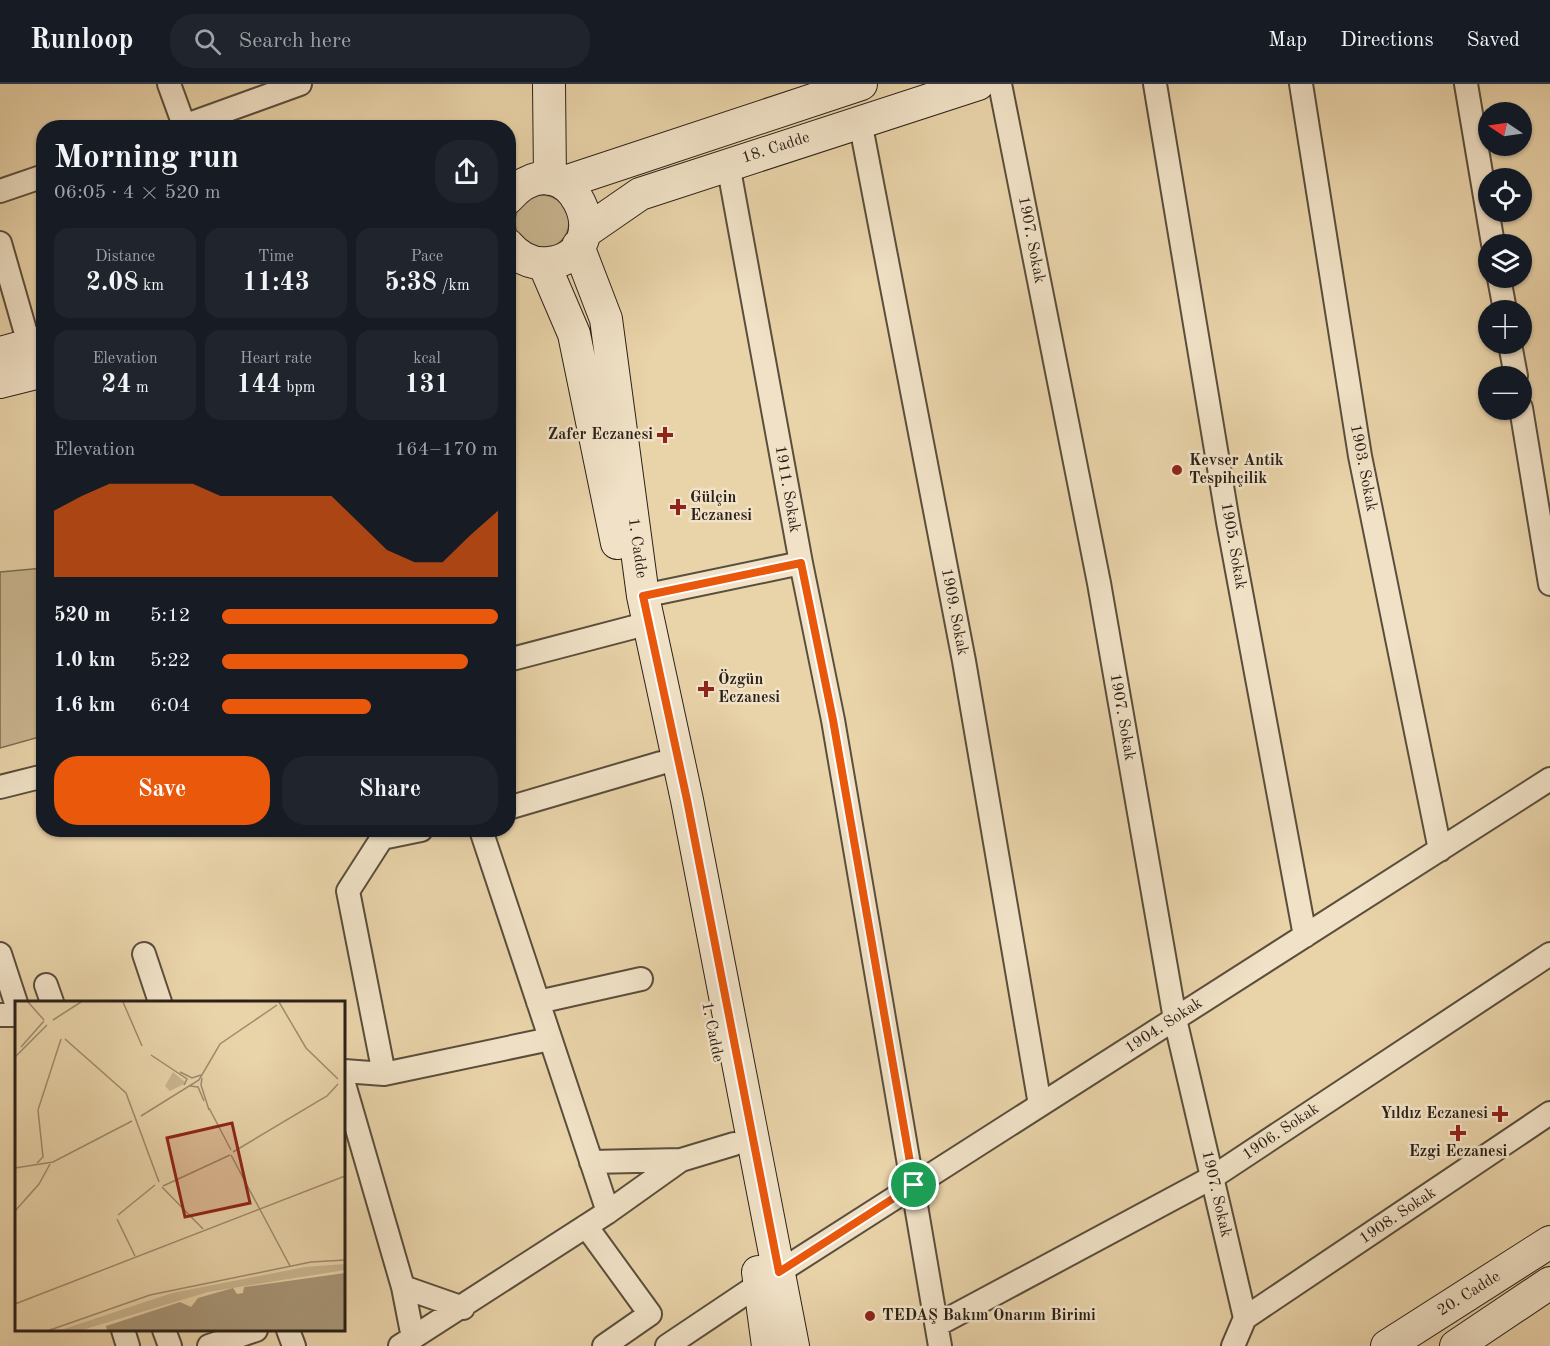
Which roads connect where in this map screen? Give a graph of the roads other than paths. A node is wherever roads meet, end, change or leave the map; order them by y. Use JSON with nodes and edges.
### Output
{"nodes":[{"id":1,"x":168,"y":84,"type":"edge"},
{"id":2,"x":300,"y":84,"type":"edge"},
{"id":3,"x":549,"y":84,"type":"edge"},
{"id":4,"x":861,"y":84,"type":"edge"},
{"id":5,"x":978,"y":84,"type":"edge"},
{"id":6,"x":1000,"y":84,"type":"edge"},
{"id":7,"x":1155,"y":84,"type":"edge"},
{"id":8,"x":1301,"y":84,"type":"edge"},
{"id":9,"x":1466,"y":84,"type":"edge"},
{"id":10,"x":180,"y":120,"type":"edge"},
{"id":11,"x":201,"y":120,"type":"edge"},
{"id":12,"x":860,"y":121,"type":"junction"},
{"id":13,"x":728,"y":164,"type":"junction"},
{"id":14,"x":36,"y":179,"type":"edge"},
{"id":15,"x":556,"y":181,"type":"junction"},
{"id":16,"x":0,"y":191,"type":"edge"},
{"id":17,"x":516,"y":191,"type":"edge"},
{"id":18,"x":1491,"y":234,"type":"edge"},
{"id":19,"x":582,"y":239,"type":"junction"},
{"id":20,"x":0,"y":243,"type":"edge"},
{"id":21,"x":520,"y":255,"type":"edge"},
{"id":22,"x":24,"y":346,"type":"edge"},
{"id":23,"x":36,"y":374,"type":"edge"},
{"id":24,"x":0,"y":382,"type":"edge"},
{"id":25,"x":1523,"y":420,"type":"edge"},
{"id":26,"x":801,"y":563,"type":"junction"},
{"id":27,"x":1550,"y":584,"type":"edge"},
{"id":28,"x":643,"y":596,"type":"junction"},
{"id":29,"x":634,"y":627,"type":"junction"},
{"id":30,"x":516,"y":658,"type":"edge"},
{"id":31,"x":661,"y":763,"type":"junction"},
{"id":32,"x":36,"y":778,"type":"edge"},
{"id":33,"x":1550,"y":779,"type":"edge"},
{"id":34,"x":0,"y":788,"type":"edge"},
{"id":35,"x":516,"y":806,"type":"edge"},
{"id":36,"x":387,"y":837,"type":"edge"},
{"id":37,"x":483,"y":837,"type":"edge"},
{"id":38,"x":1440,"y":850,"type":"junction"},
{"id":39,"x":1305,"y":936,"type":"junction"},
{"id":40,"x":0,"y":954,"type":"edge"},
{"id":41,"x":144,"y":954,"type":"dead end"},
{"id":42,"x":1550,"y":954,"type":"edge"},
{"id":43,"x":641,"y":980,"type":"dead end"},
{"id":44,"x":15,"y":1001,"type":"edge"},
{"id":45,"x":160,"y":1001,"type":"edge"},
{"id":46,"x":538,"y":1002,"type":"junction"},
{"id":47,"x":1175,"y":1019,"type":"junction"},
{"id":48,"x":550,"y":1039,"type":"junction"},
{"id":49,"x":345,"y":1071,"type":"edge"},
{"id":50,"x":384,"y":1074,"type":"junction"},
{"id":51,"x":345,"y":1087,"type":"edge"},
{"id":52,"x":1040,"y":1105,"type":"junction"},
{"id":53,"x":1550,"y":1113,"type":"edge"},
{"id":54,"x":734,"y":1144,"type":"junction"},
{"id":55,"x":681,"y":1160,"type":"junction"},
{"id":56,"x":591,"y":1162,"type":"junction"},
{"id":57,"x":1213,"y":1177,"type":"junction"},
{"id":58,"x":914,"y":1185,"type":"junction"},
{"id":59,"x":608,"y":1212,"type":"junction"},
{"id":60,"x":586,"y":1226,"type":"junction"},
{"id":61,"x":1550,"y":1242,"type":"edge"},
{"id":62,"x":770,"y":1278,"type":"junction"},
{"id":63,"x":1550,"y":1283,"type":"edge"},
{"id":64,"x":403,"y":1287,"type":"junction"},
{"id":65,"x":463,"y":1308,"type":"junction"},
{"id":66,"x":1245,"y":1318,"type":"junction"},
{"id":67,"x":124,"y":1331,"type":"edge"},
{"id":68,"x":165,"y":1331,"type":"edge"},
{"id":69,"x":250,"y":1331,"type":"edge"},
{"id":70,"x":289,"y":1331,"type":"edge"},
{"id":71,"x":938,"y":1335,"type":"edge"},
{"id":72,"x":407,"y":1342,"type":"edge"},
{"id":73,"x":1231,"y":1345,"type":"edge"},
{"id":74,"x":128,"y":1346,"type":"edge"},
{"id":75,"x":170,"y":1346,"type":"edge"},
{"id":76,"x":209,"y":1346,"type":"edge"},
{"id":77,"x":294,"y":1346,"type":"edge"},
{"id":78,"x":604,"y":1346,"type":"edge"},
{"id":79,"x":667,"y":1346,"type":"edge"},
{"id":80,"x":768,"y":1346,"type":"edge"},
{"id":81,"x":793,"y":1346,"type":"edge"},
{"id":82,"x":1387,"y":1346,"type":"edge"},
{"id":83,"x":1456,"y":1346,"type":"edge"}],
"edges":[{"from":1,"to":10,"type":"street"},
{"from":2,"to":11,"type":"street"},
{"from":3,"to":15,"type":"street"},
{"from":4,"to":15,"type":"street"},
{"from":5,"to":12,"type":"street","name":"18. Cadde"},
{"from":6,"to":47,"type":"street","name":"1907. Sokak"},
{"from":7,"to":39,"type":"street","name":"1905. Sokak"},
{"from":8,"to":38,"type":"street","name":"1903. Sokak"},
{"from":9,"to":18,"type":"street"},
{"from":12,"to":13,"type":"street","name":"18. Cadde"},
{"from":12,"to":52,"type":"street","name":"1909. Sokak"},
{"from":13,"to":19,"type":"street","name":"18. Cadde"},
{"from":13,"to":26,"type":"street","name":"1911. Sokak"},
{"from":14,"to":16,"type":"street"},
{"from":15,"to":17,"type":"street"},
{"from":15,"to":19,"type":"street","name":"1. Cadde"},
{"from":19,"to":21,"type":"street","name":"18. Cadde"},
{"from":19,"to":28,"type":"street","name":"1. Cadde"},
{"from":20,"to":22,"type":"street"},
{"from":21,"to":29,"type":"street","name":"1. Cadde"},
{"from":23,"to":24,"type":"street"},
{"from":25,"to":27,"type":"street"},
{"from":26,"to":28,"type":"street"},
{"from":26,"to":58,"type":"street","name":"1911. Sokak"},
{"from":28,"to":62,"type":"street","name":"1. Cadde"},
{"from":29,"to":30,"type":"street"},
{"from":29,"to":31,"type":"street","name":"1. Cadde"},
{"from":31,"to":35,"type":"street"},
{"from":31,"to":54,"type":"street","name":"1. Cadde"},
{"from":32,"to":34,"type":"street"},
{"from":33,"to":38,"type":"street","name":"1904. Sokak"},
{"from":36,"to":50,"type":"street"},
{"from":37,"to":46,"type":"street"},
{"from":38,"to":39,"type":"street","name":"1904. Sokak"},
{"from":39,"to":47,"type":"street","name":"1904. Sokak"},
{"from":40,"to":44,"type":"street"},
{"from":41,"to":45,"type":"street"},
{"from":42,"to":57,"type":"street","name":"1906. Sokak"},
{"from":43,"to":46,"type":"street"},
{"from":46,"to":48,"type":"street"},
{"from":47,"to":52,"type":"street","name":"1904. Sokak"},
{"from":47,"to":57,"type":"street","name":"1907. Sokak"},
{"from":48,"to":50,"type":"street"},
{"from":48,"to":56,"type":"street"},
{"from":49,"to":50,"type":"street"},
{"from":51,"to":64,"type":"street"},
{"from":52,"to":58,"type":"street","name":"1904. Sokak"},
{"from":53,"to":66,"type":"street","name":"1908. Sokak"},
{"from":54,"to":55,"type":"street"},
{"from":54,"to":62,"type":"street","name":"1. Cadde"},
{"from":55,"to":56,"type":"street"},
{"from":55,"to":59,"type":"street"},
{"from":56,"to":59,"type":"street"},
{"from":57,"to":66,"type":"street","name":"1907. Sokak"},
{"from":57,"to":71,"type":"street","name":"1906. Sokak"},
{"from":58,"to":62,"type":"street","name":"1904. Sokak"},
{"from":58,"to":71,"type":"street","name":"1911. Sokak"},
{"from":59,"to":60,"type":"street"},
{"from":60,"to":65,"type":"street"},
{"from":60,"to":78,"type":"street"},
{"from":61,"to":82,"type":"street","name":"20. Cadde"},
{"from":62,"to":79,"type":"street","name":"1904. Sokak"},
{"from":62,"to":80,"type":"street","name":"1. Cadde"},
{"from":62,"to":81,"type":"street","name":"1. Cadde"},
{"from":63,"to":83,"type":"street"},
{"from":64,"to":65,"type":"street"},
{"from":64,"to":72,"type":"street"},
{"from":65,"to":72,"type":"street"},
{"from":66,"to":73,"type":"street"},
{"from":67,"to":74,"type":"street"},
{"from":68,"to":75,"type":"street"},
{"from":69,"to":76,"type":"street"},
{"from":70,"to":77,"type":"street"}]}
